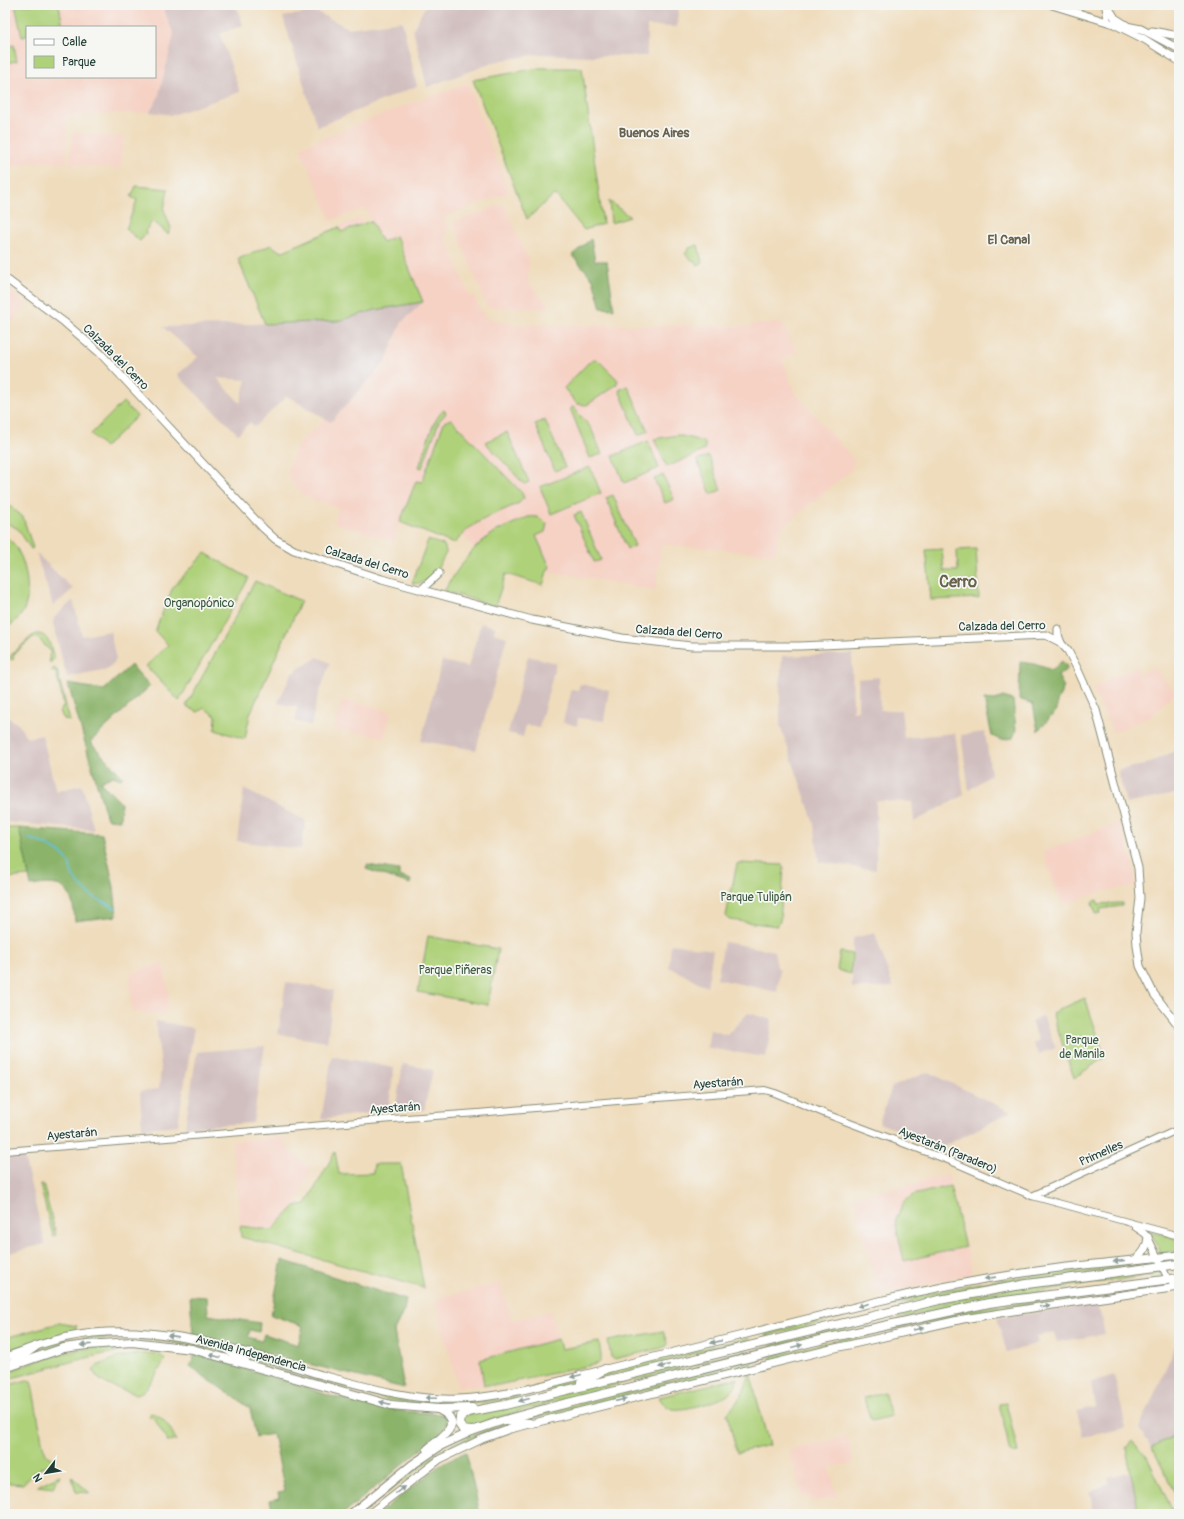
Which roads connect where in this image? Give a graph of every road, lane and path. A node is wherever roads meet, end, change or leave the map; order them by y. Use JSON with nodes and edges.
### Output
{"nodes":[{"id":1,"x":1081,"y":5,"type":"edge"},
{"id":2,"x":1106,"y":5,"type":"edge"},
{"id":3,"x":1055,"y":6,"type":"edge"},
{"id":4,"x":1111,"y":23,"type":"junction"},
{"id":5,"x":1132,"y":27,"type":"junction"},
{"id":6,"x":1141,"y":29,"type":"junction"},
{"id":7,"x":1178,"y":36,"type":"edge"},
{"id":8,"x":1152,"y":44,"type":"junction"},
{"id":9,"x":1179,"y":48,"type":"edge"},
{"id":10,"x":1179,"y":61,"type":"edge"},
{"id":11,"x":5,"y":278,"type":"edge"},
{"id":12,"x":439,"y":574,"type":"dead end"},
{"id":13,"x":421,"y":590,"type":"junction"},
{"id":14,"x":1058,"y":629,"type":"dead end"},
{"id":15,"x":1064,"y":646,"type":"junction"},
{"id":16,"x":1179,"y":1026,"type":"edge"},
{"id":17,"x":765,"y":1090,"type":"joint"},
{"id":18,"x":1179,"y":1129,"type":"edge"},
{"id":19,"x":5,"y":1151,"type":"edge"},
{"id":20,"x":1032,"y":1196,"type":"junction"},
{"id":21,"x":1127,"y":1222,"type":"junction"},
{"id":22,"x":1179,"y":1236,"type":"edge"},
{"id":23,"x":1148,"y":1237,"type":"junction"},
{"id":24,"x":1179,"y":1254,"type":"edge"},
{"id":25,"x":1157,"y":1257,"type":"junction"},
{"id":26,"x":1136,"y":1259,"type":"junction"},
{"id":27,"x":1179,"y":1264,"type":"edge"},
{"id":28,"x":1161,"y":1266,"type":"junction"},
{"id":29,"x":1179,"y":1278,"type":"edge"},
{"id":30,"x":1168,"y":1279,"type":"junction"},
{"id":31,"x":1178,"y":1287,"type":"edge"},
{"id":32,"x":885,"y":1314,"type":"junction"},
{"id":33,"x":889,"y":1324,"type":"junction"},
{"id":34,"x":35,"y":1347,"type":"junction"},
{"id":35,"x":225,"y":1348,"type":"junction"},
{"id":36,"x":5,"y":1356,"type":"edge"},
{"id":37,"x":252,"y":1366,"type":"junction"},
{"id":38,"x":5,"y":1368,"type":"edge"},
{"id":39,"x":605,"y":1369,"type":"junction"},
{"id":40,"x":572,"y":1388,"type":"junction"},
{"id":41,"x":491,"y":1407,"type":"junction"},
{"id":42,"x":438,"y":1409,"type":"junction"},
{"id":43,"x":501,"y":1421,"type":"junction"},
{"id":44,"x":529,"y":1423,"type":"junction"},
{"id":45,"x":472,"y":1431,"type":"junction"},
{"id":46,"x":412,"y":1465,"type":"junction"},
{"id":47,"x":373,"y":1497,"type":"junction"},
{"id":48,"x":351,"y":1514,"type":"edge"},
{"id":49,"x":361,"y":1514,"type":"edge"},
{"id":50,"x":369,"y":1514,"type":"edge"}],
"edges":[{"from":1,"to":3,"type":"main road"},
{"from":2,"to":4,"type":"main road"},
{"from":2,"to":5,"type":"main road"},
{"from":3,"to":4,"type":"main road"},
{"from":4,"to":5,"type":"main road"},
{"from":4,"to":8,"type":"main road"},
{"from":5,"to":6,"type":"main road"},
{"from":6,"to":7,"type":"main road"},
{"from":6,"to":9,"type":"main road"},
{"from":8,"to":9,"type":"main road"},
{"from":8,"to":10,"type":"main road"},
{"from":11,"to":13,"type":"main road","name":"Calzada del Cerro"},
{"from":12,"to":13,"type":"main road"},
{"from":13,"to":15,"type":"main road","name":"Calzada del Cerro"},
{"from":14,"to":15,"type":"main road"},
{"from":15,"to":16,"type":"main road","name":"Calzada del Cerro"},
{"from":17,"to":19,"type":"main road","name":"Ayestarán"},
{"from":17,"to":20,"type":"main road","name":"Ayestarán (Paradero)"},
{"from":18,"to":20,"type":"main road","name":"Primelles"},
{"from":20,"to":21,"type":"main road","name":"Ayestarán (Paradero)"},
{"from":21,"to":22,"type":"main road","name":"Ayestarán (Paradero)"},
{"from":21,"to":23,"type":"main road","name":"Ayestarán (Paradero)"},
{"from":23,"to":25,"type":"main road","name":"Ayestarán (Paradero)"},
{"from":23,"to":26,"type":"main road"},
{"from":24,"to":25,"type":"main road","name":"Avenida Independencia"},
{"from":25,"to":26,"type":"main road","name":"Avenida Independencia"},
{"from":25,"to":28,"type":"main road","name":"Ayestarán (Paradero)"},
{"from":26,"to":39,"type":"main road","name":"Avenida Independencia","one_way":true},
{"from":27,"to":28,"type":"highway"},
{"from":28,"to":30,"type":"main road","name":"Ayestarán (Paradero)"},
{"from":28,"to":32,"type":"highway"},
{"from":29,"to":30,"type":"highway"},
{"from":30,"to":31,"type":"main road","name":"Ayestarán (Paradero)"},
{"from":30,"to":33,"type":"highway"},
{"from":44,"to":31,"type":"main road","one_way":true},
{"from":32,"to":33,"type":"highway"},
{"from":32,"to":40,"type":"highway","one_way":true},
{"from":43,"to":33,"type":"highway","one_way":true},
{"from":35,"to":34,"type":"main road","name":"Avenida Independencia","one_way":true},
{"from":34,"to":36,"type":"main road","name":"Avenida Independencia"},
{"from":34,"to":38,"type":"highway"},
{"from":35,"to":37,"type":"highway"},
{"from":39,"to":35,"type":"main road","name":"Avenida Independencia","one_way":true},
{"from":37,"to":38,"type":"highway","name":"Avenida Independencia","one_way":true},
{"from":42,"to":37,"type":"highway","name":"Avenida Independencia","one_way":true},
{"from":39,"to":40,"type":"highway"},
{"from":40,"to":41,"type":"highway","one_way":true},
{"from":41,"to":42,"type":"highway","name":"Avenida Independencia"},
{"from":41,"to":45,"type":"highway"},
{"from":42,"to":46,"type":"highway"},
{"from":43,"to":44,"type":"highway"},
{"from":43,"to":45,"type":"highway"},
{"from":50,"to":44,"type":"main road","one_way":true},
{"from":45,"to":46,"type":"highway"},
{"from":46,"to":47,"type":"highway"},
{"from":47,"to":48,"type":"highway"},
{"from":47,"to":49,"type":"highway"}]}
